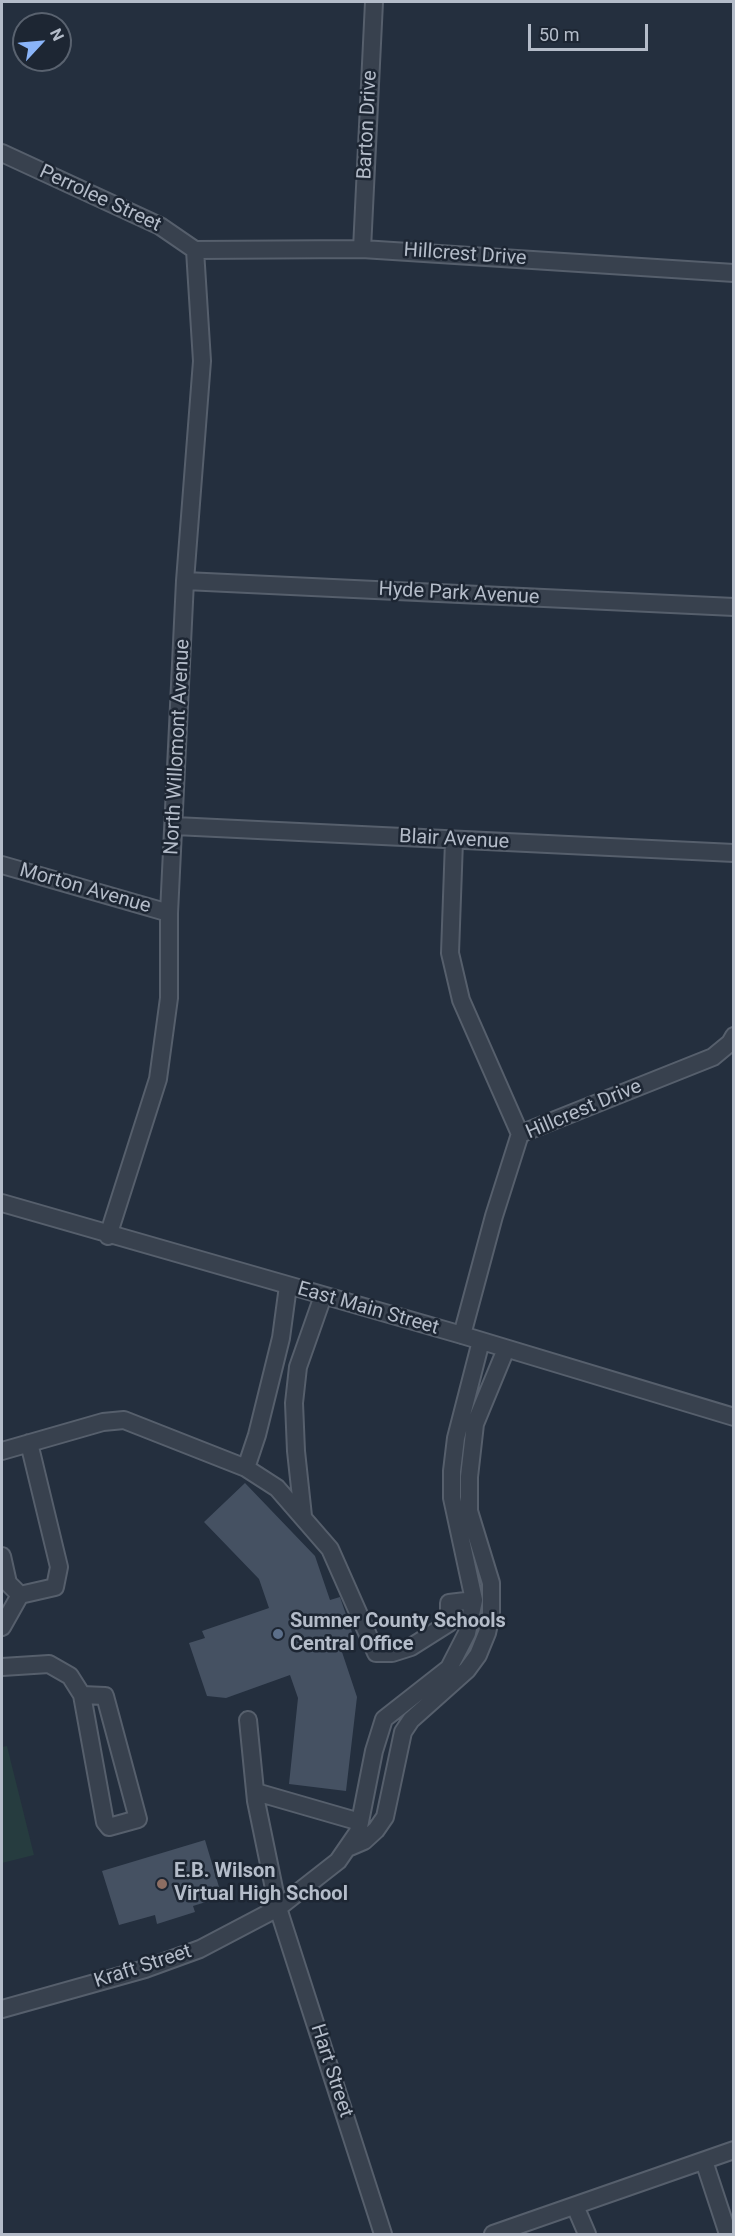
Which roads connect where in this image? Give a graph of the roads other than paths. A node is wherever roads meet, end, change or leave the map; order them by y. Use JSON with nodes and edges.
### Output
{"nodes":[{"id":1,"x":374,"y":2,"type":"edge"},
{"id":2,"x":2,"y":153,"type":"edge"},
{"id":3,"x":362,"y":249,"type":"junction"},
{"id":4,"x":195,"y":250,"type":"junction"},
{"id":5,"x":734,"y":273,"type":"edge"},
{"id":6,"x":185,"y":581,"type":"junction"},
{"id":7,"x":734,"y":607,"type":"edge"},
{"id":8,"x":176,"y":826,"type":"junction"},
{"id":9,"x":454,"y":840,"type":"junction"},
{"id":10,"x":734,"y":853,"type":"edge"},
{"id":11,"x":2,"y":865,"type":"edge"},
{"id":12,"x":169,"y":913,"type":"junction"},
{"id":13,"x":734,"y":1036,"type":"edge"},
{"id":14,"x":520,"y":1134,"type":"junction"},
{"id":15,"x":2,"y":1203,"type":"edge"},
{"id":16,"x":108,"y":1236,"type":"junction"},
{"id":17,"x":288,"y":1286,"type":"junction"},
{"id":18,"x":323,"y":1296,"type":"junction"},
{"id":19,"x":462,"y":1335,"type":"junction"},
{"id":20,"x":481,"y":1341,"type":"junction"},
{"id":21,"x":506,"y":1349,"type":"junction"},
{"id":22,"x":734,"y":1417,"type":"edge"},
{"id":23,"x":29,"y":1443,"type":"junction"},
{"id":24,"x":2,"y":1451,"type":"edge"},
{"id":25,"x":246,"y":1468,"type":"junction"},
{"id":26,"x":303,"y":1516,"type":"junction"},
{"id":27,"x":2,"y":1556,"type":"edge"},
{"id":28,"x":20,"y":1595,"type":"junction"},
{"id":29,"x":474,"y":1600,"type":"junction"},
{"id":30,"x":2,"y":1627,"type":"edge"},
{"id":31,"x":2,"y":1667,"type":"edge"},
{"id":32,"x":82,"y":1695,"type":"junction"},
{"id":33,"x":248,"y":1720,"type":"dead end"},
{"id":34,"x":256,"y":1792,"type":"junction"},
{"id":35,"x":360,"y":1822,"type":"junction"},
{"id":36,"x":346,"y":1848,"type":"junction"},
{"id":37,"x":278,"y":1908,"type":"junction"},
{"id":38,"x":2,"y":2010,"type":"edge"},
{"id":39,"x":734,"y":2150,"type":"edge"},
{"id":40,"x":704,"y":2161,"type":"junction"},
{"id":41,"x":575,"y":2206,"type":"junction"},
{"id":42,"x":383,"y":2235,"type":"edge"},
{"id":43,"x":493,"y":2235,"type":"edge"},
{"id":44,"x":587,"y":2235,"type":"edge"},
{"id":45,"x":728,"y":2235,"type":"edge"}],
"edges":[{"from":1,"to":3,"type":"street","name":"Barton Drive"},
{"from":2,"to":4,"type":"street","name":"Perrolee Street"},
{"from":3,"to":4,"type":"street","name":"Hillcrest Drive"},
{"from":3,"to":5,"type":"street","name":"Hillcrest Drive"},
{"from":4,"to":6,"type":"street","name":"North Willomont Avenue"},
{"from":6,"to":7,"type":"street","name":"Hyde Park Avenue"},
{"from":6,"to":8,"type":"street","name":"North Willomont Avenue"},
{"from":8,"to":9,"type":"street","name":"Blair Avenue"},
{"from":8,"to":12,"type":"street","name":"North Willomont Avenue"},
{"from":9,"to":10,"type":"street","name":"Blair Avenue"},
{"from":9,"to":14,"type":"street"},
{"from":11,"to":12,"type":"street","name":"Morton Avenue"},
{"from":12,"to":16,"type":"street","name":"North Willomont Avenue"},
{"from":13,"to":14,"type":"street","name":"Hillcrest Drive"},
{"from":14,"to":19,"type":"street","name":"Hillcrest Drive"},
{"from":15,"to":16,"type":"street","name":"East Main Street"},
{"from":16,"to":17,"type":"street","name":"East Main Street"},
{"from":17,"to":18,"type":"street","name":"East Main Street"},
{"from":17,"to":25,"type":"street"},
{"from":18,"to":19,"type":"street","name":"East Main Street"},
{"from":18,"to":26,"type":"street"},
{"from":19,"to":20,"type":"street","name":"East Main Street"},
{"from":20,"to":21,"type":"street","name":"East Main Street"},
{"from":20,"to":29,"type":"street"},
{"from":21,"to":22,"type":"street","name":"East Main Street"},
{"from":21,"to":36,"type":"street"},
{"from":23,"to":24,"type":"street"},
{"from":23,"to":25,"type":"street"},
{"from":23,"to":28,"type":"street"},
{"from":25,"to":26,"type":"street"},
{"from":26,"to":29,"type":"street"},
{"from":27,"to":28,"type":"street"},
{"from":28,"to":30,"type":"street"},
{"from":29,"to":35,"type":"street"},
{"from":31,"to":32,"type":"street"},
{"from":32,"to":32,"type":"street"},
{"from":33,"to":34,"type":"street","name":"Hart Street"},
{"from":34,"to":35,"type":"street"},
{"from":34,"to":37,"type":"street","name":"Hart Street"},
{"from":35,"to":36,"type":"street"},
{"from":36,"to":37,"type":"street","name":"Kraft Street"},
{"from":37,"to":38,"type":"street","name":"Kraft Street"},
{"from":37,"to":42,"type":"street","name":"Hart Street"},
{"from":39,"to":40,"type":"street"},
{"from":40,"to":41,"type":"street"},
{"from":40,"to":45,"type":"street"},
{"from":41,"to":43,"type":"street"},
{"from":41,"to":44,"type":"street"}]}
